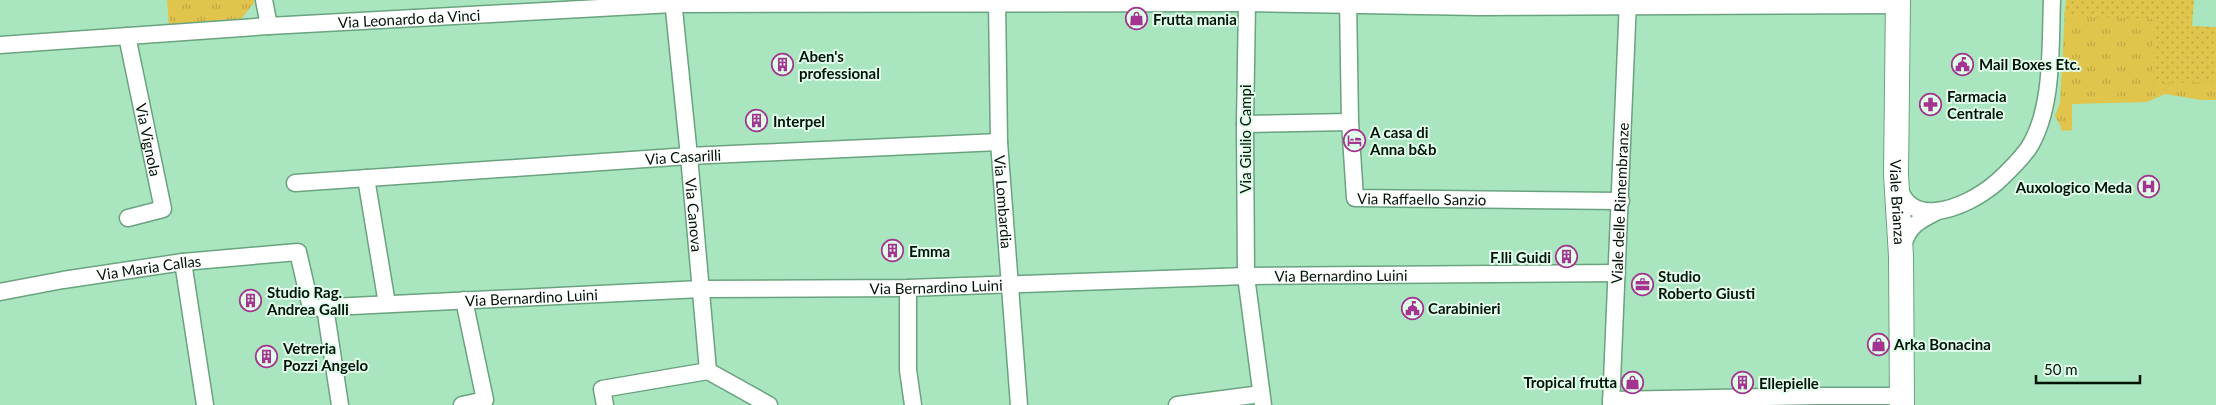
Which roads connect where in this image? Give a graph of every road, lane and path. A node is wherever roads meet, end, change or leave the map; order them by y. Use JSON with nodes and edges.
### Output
{"nodes":[{"id":1,"x":264,"y":0,"type":"edge"},
{"id":2,"x":2052,"y":0,"type":"edge"},
{"id":3,"x":908,"y":1,"type":"edge"},
{"id":4,"x":997,"y":1,"type":"edge"},
{"id":5,"x":1146,"y":1,"type":"edge"},
{"id":6,"x":673,"y":2,"type":"edge"},
{"id":7,"x":1348,"y":2,"type":"edge"},
{"id":8,"x":1247,"y":3,"type":"junction"},
{"id":9,"x":1628,"y":3,"type":"edge"},
{"id":10,"x":1898,"y":3,"type":"edge"},
{"id":11,"x":1480,"y":4,"type":"edge"},
{"id":12,"x":269,"y":26,"type":"junction"},
{"id":13,"x":127,"y":36,"type":"junction"},
{"id":14,"x":0,"y":45,"type":"edge"},
{"id":15,"x":1350,"y":122,"type":"junction"},
{"id":16,"x":1245,"y":124,"type":"junction"},
{"id":17,"x":1000,"y":142,"type":"junction"},
{"id":18,"x":689,"y":156,"type":"junction"},
{"id":19,"x":1896,"y":175,"type":"junction"},
{"id":20,"x":366,"y":178,"type":"junction"},
{"id":21,"x":295,"y":183,"type":"dead end"},
{"id":22,"x":1621,"y":201,"type":"junction"},
{"id":23,"x":1938,"y":211,"type":"junction"},
{"id":24,"x":128,"y":218,"type":"dead end"},
{"id":25,"x":1901,"y":256,"type":"junction"},
{"id":26,"x":183,"y":262,"type":"junction"},
{"id":27,"x":1617,"y":273,"type":"junction"},
{"id":28,"x":1246,"y":276,"type":"junction"},
{"id":29,"x":1009,"y":284,"type":"junction"},
{"id":30,"x":908,"y":288,"type":"junction"},
{"id":31,"x":701,"y":289,"type":"junction"},
{"id":32,"x":0,"y":292,"type":"edge"},
{"id":33,"x":464,"y":300,"type":"junction"},
{"id":34,"x":387,"y":304,"type":"junction"},
{"id":35,"x":325,"y":307,"type":"junction"},
{"id":36,"x":708,"y":371,"type":"junction"},
{"id":37,"x":1262,"y":400,"type":"edge"},
{"id":38,"x":1902,"y":401,"type":"edge"},
{"id":39,"x":1611,"y":403,"type":"edge"},
{"id":40,"x":205,"y":405,"type":"edge"},
{"id":41,"x":340,"y":405,"type":"edge"},
{"id":42,"x":462,"y":405,"type":"edge"},
{"id":43,"x":605,"y":405,"type":"edge"},
{"id":44,"x":769,"y":405,"type":"edge"},
{"id":45,"x":913,"y":405,"type":"edge"},
{"id":46,"x":1020,"y":405,"type":"edge"},
{"id":47,"x":1177,"y":405,"type":"edge"}],
"edges":[{"from":1,"to":12,"type":"street"},
{"from":2,"to":23,"type":"street"},
{"from":3,"to":4,"type":"street","name":"Via Leonardo da Vinci"},
{"from":3,"to":6,"type":"street","name":"Via Leonardo da Vinci"},
{"from":4,"to":5,"type":"street","name":"Via Leonardo da Vinci"},
{"from":4,"to":17,"type":"street","name":"Via Lombardia"},
{"from":5,"to":8,"type":"street","name":"Via Leonardo da Vinci"},
{"from":6,"to":12,"type":"street","name":"Via Leonardo da Vinci"},
{"from":6,"to":18,"type":"street","name":"Via Canova"},
{"from":7,"to":8,"type":"street","name":"Via Leonardo da Vinci"},
{"from":7,"to":11,"type":"street","name":"Via Leonardo da Vinci"},
{"from":7,"to":15,"type":"street","name":"Via Raffaello Sanzio"},
{"from":8,"to":16,"type":"street","name":"Via Giulio Campi"},
{"from":9,"to":10,"type":"street","name":"Via Leonardo da Vinci"},
{"from":9,"to":11,"type":"street","name":"Via Leonardo da Vinci"},
{"from":9,"to":22,"type":"street","name":"Viale delle Rimembranze"},
{"from":10,"to":19,"type":"street","name":"Viale Brianza"},
{"from":12,"to":13,"type":"street","name":"Via Leonardo da Vinci"},
{"from":13,"to":14,"type":"street","name":"Via Leonardo da Vinci"},
{"from":13,"to":24,"type":"street","name":"Via Vignola"},
{"from":15,"to":16,"type":"street"},
{"from":15,"to":22,"type":"street","name":"Via Raffaello Sanzio"},
{"from":16,"to":28,"type":"street","name":"Via Giulio Campi"},
{"from":17,"to":18,"type":"street","name":"Via Casarilli"},
{"from":17,"to":29,"type":"street","name":"Via Lombardia"},
{"from":18,"to":20,"type":"street","name":"Via Casarilli"},
{"from":18,"to":31,"type":"street","name":"Via Canova"},
{"from":19,"to":23,"type":"street"},
{"from":19,"to":25,"type":"street","name":"Viale Brianza"},
{"from":20,"to":21,"type":"street","name":"Via Casarilli"},
{"from":20,"to":34,"type":"street"},
{"from":22,"to":27,"type":"street","name":"Viale delle Rimembranze"},
{"from":23,"to":25,"type":"street"},
{"from":25,"to":38,"type":"street","name":"Viale Brianza"},
{"from":26,"to":32,"type":"street","name":"Via Maria Callas"},
{"from":26,"to":35,"type":"street","name":"Via Maria Callas"},
{"from":26,"to":40,"type":"street"},
{"from":27,"to":28,"type":"street","name":"Via Bernardino Luini"},
{"from":27,"to":39,"type":"street","name":"Viale delle Rimembranze"},
{"from":28,"to":29,"type":"street","name":"Via Bernardino Luini"},
{"from":28,"to":37,"type":"street","name":"Via Giulio Campi"},
{"from":29,"to":30,"type":"street","name":"Via Bernardino Luini"},
{"from":29,"to":46,"type":"street","name":"Via Lombardia"},
{"from":30,"to":31,"type":"street","name":"Via Bernardino Luini"},
{"from":30,"to":45,"type":"street"},
{"from":31,"to":33,"type":"street","name":"Via Bernardino Luini"},
{"from":31,"to":36,"type":"street","name":"Via Canova"},
{"from":33,"to":34,"type":"street","name":"Via Bernardino Luini"},
{"from":33,"to":42,"type":"street"},
{"from":34,"to":35,"type":"street","name":"Via Bernardino Luini"},
{"from":35,"to":41,"type":"street"},
{"from":36,"to":43,"type":"street"},
{"from":36,"to":44,"type":"street"},
{"from":37,"to":47,"type":"street"},
{"from":38,"to":39,"type":"street"}]}
